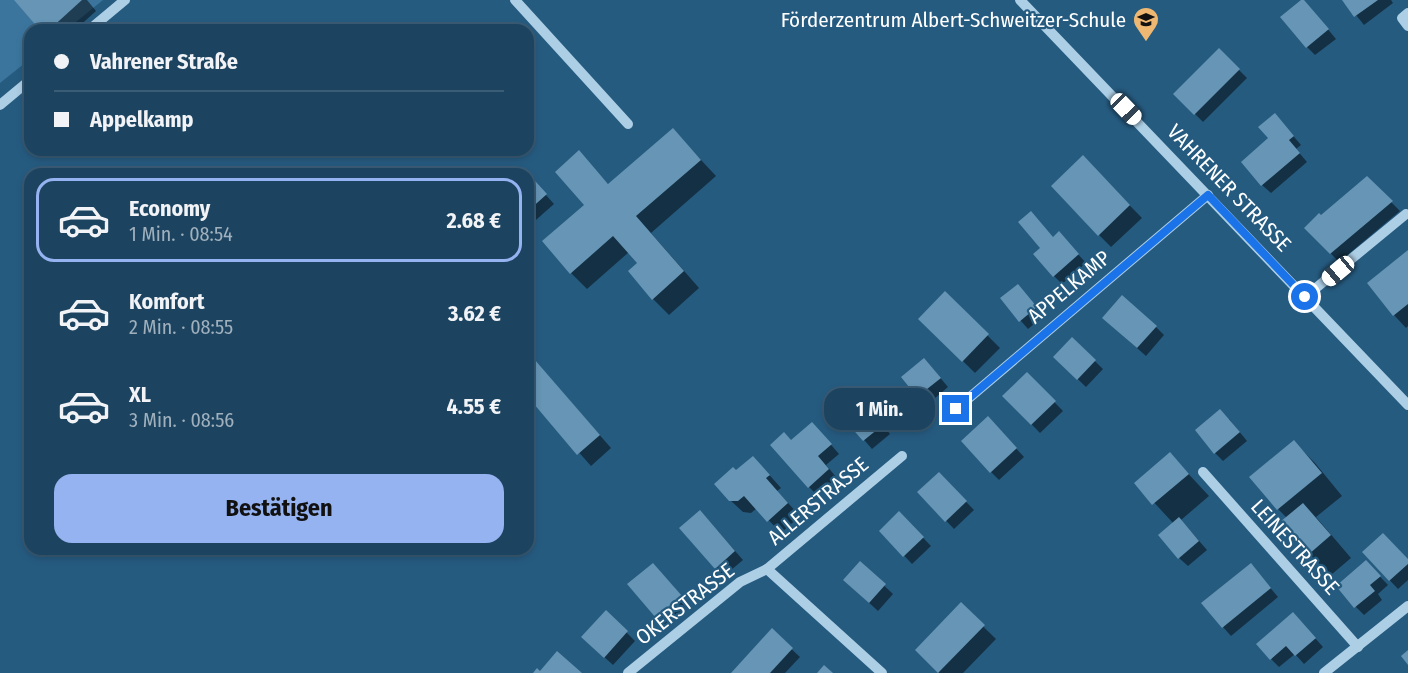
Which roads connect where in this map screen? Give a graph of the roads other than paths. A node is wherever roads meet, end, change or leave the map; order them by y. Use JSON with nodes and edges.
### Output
{"nodes":[{"id":1,"x":125,"y":0,"type":"edge"},
{"id":2,"x":515,"y":0,"type":"edge"},
{"id":3,"x":1020,"y":0,"type":"edge"},
{"id":4,"x":1408,"y":13,"type":"edge"},
{"id":5,"x":96,"y":24,"type":"edge"},
{"id":6,"x":1408,"y":26,"type":"edge"},
{"id":7,"x":24,"y":85,"type":"edge"},
{"id":8,"x":0,"y":105,"type":"edge"},
{"id":9,"x":628,"y":124,"type":"dead end"},
{"id":10,"x":1208,"y":195,"type":"junction"},
{"id":11,"x":1406,"y":214,"type":"dead end"},
{"id":12,"x":1305,"y":297,"type":"junction"},
{"id":13,"x":1408,"y":405,"type":"edge"},
{"id":14,"x":956,"y":409,"type":"dead end"},
{"id":15,"x":902,"y":456,"type":"dead end"},
{"id":16,"x":1203,"y":472,"type":"dead end"},
{"id":17,"x":767,"y":569,"type":"junction"},
{"id":18,"x":1408,"y":606,"type":"edge"},
{"id":19,"x":1358,"y":648,"type":"junction"},
{"id":20,"x":628,"y":673,"type":"edge"},
{"id":21,"x":882,"y":673,"type":"edge"},
{"id":22,"x":1324,"y":673,"type":"edge"}],
"edges":[{"from":1,"to":5,"type":"street"},
{"from":2,"to":9,"type":"street"},
{"from":3,"to":10,"type":"street","name":"VAHRENER STRASSE"},
{"from":4,"to":6,"type":"street"},
{"from":7,"to":8,"type":"street"},
{"from":10,"to":12,"type":"street","name":"VAHRENER STRASSE"},
{"from":10,"to":14,"type":"street","name":"APPELKAMP"},
{"from":11,"to":12,"type":"street"},
{"from":12,"to":13,"type":"street","name":"VAHRENER STRASSE"},
{"from":15,"to":17,"type":"street","name":"ALLERSTRASSE"},
{"from":16,"to":19,"type":"street","name":"LEINESTRASSE"},
{"from":17,"to":20,"type":"street","name":"OKERSTRASSE"},
{"from":17,"to":21,"type":"street","name":"ALLERSTRASSE"},
{"from":18,"to":19,"type":"street"},
{"from":19,"to":22,"type":"street"}]}
